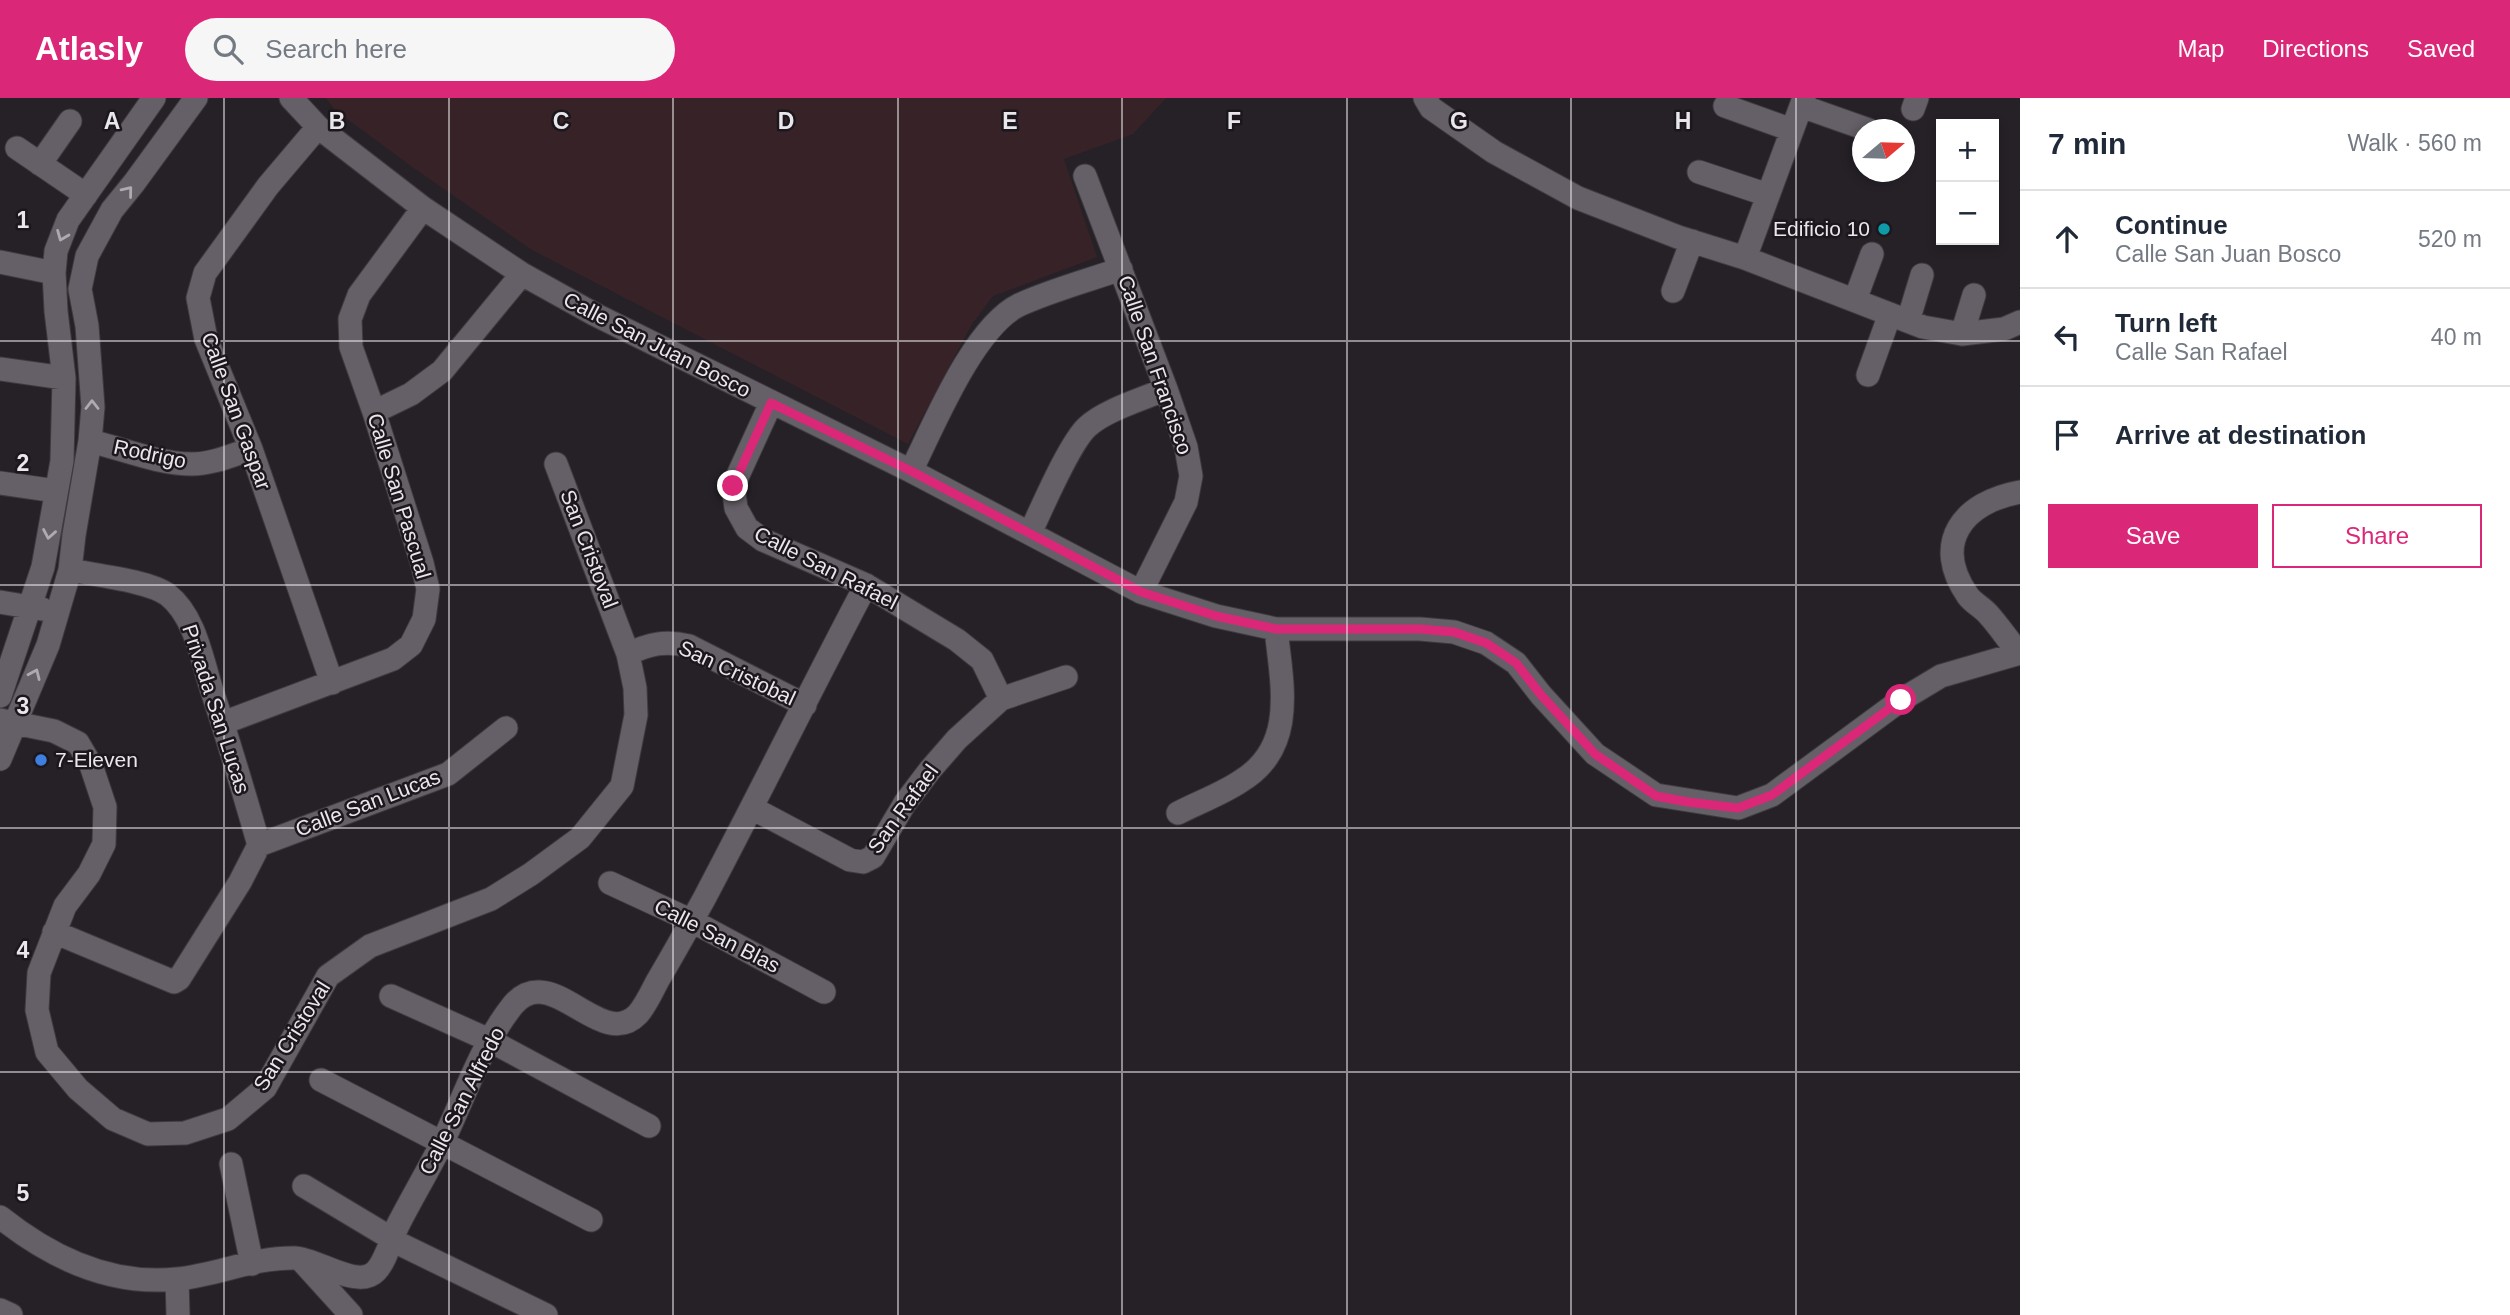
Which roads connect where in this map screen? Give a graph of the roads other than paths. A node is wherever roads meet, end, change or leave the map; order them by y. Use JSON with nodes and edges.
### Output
{"nodes":[{"id":1,"x":154,"y":98,"type":"edge"},
{"id":2,"x":195,"y":98,"type":"edge"},
{"id":3,"x":291,"y":98,"type":"edge"},
{"id":4,"x":1425,"y":98,"type":"edge"},
{"id":5,"x":1802,"y":102,"type":"edge"},
{"id":6,"x":1725,"y":106,"type":"dead end"},
{"id":7,"x":70,"y":121,"type":"dead end"},
{"id":8,"x":1852,"y":123,"type":"edge"},
{"id":9,"x":318,"y":127,"type":"junction"},
{"id":10,"x":1792,"y":130,"type":"junction"},
{"id":11,"x":17,"y":148,"type":"dead end"},
{"id":12,"x":40,"y":164,"type":"junction"},
{"id":13,"x":1699,"y":172,"type":"dead end"},
{"id":14,"x":1084,"y":176,"type":"dead end"},
{"id":15,"x":86,"y":195,"type":"junction"},
{"id":16,"x":1768,"y":195,"type":"junction"},
{"id":17,"x":423,"y":208,"type":"junction"},
{"id":18,"x":1692,"y":241,"type":"junction"},
{"id":19,"x":1872,"y":254,"type":"dead end"},
{"id":20,"x":1745,"y":258,"type":"junction"},
{"id":21,"x":0,"y":262,"type":"edge"},
{"id":22,"x":1121,"y":269,"type":"junction"},
{"id":23,"x":54,"y":274,"type":"junction"},
{"id":24,"x":522,"y":274,"type":"junction"},
{"id":25,"x":1922,"y":275,"type":"dead end"},
{"id":26,"x":1673,"y":291,"type":"dead end"},
{"id":27,"x":1974,"y":295,"type":"dead end"},
{"id":28,"x":1855,"y":300,"type":"junction"},
{"id":29,"x":1899,"y":317,"type":"junction"},
{"id":30,"x":2020,"y":322,"type":"edge"},
{"id":31,"x":87,"y":326,"type":"junction"},
{"id":32,"x":58,"y":329,"type":"junction"},
{"id":33,"x":1962,"y":334,"type":"junction"},
{"id":34,"x":0,"y":369,"type":"edge"},
{"id":35,"x":1868,"y":375,"type":"dead end"},
{"id":36,"x":64,"y":378,"type":"junction"},
{"id":37,"x":1166,"y":389,"type":"junction"},
{"id":38,"x":771,"y":403,"type":"junction"},
{"id":39,"x":374,"y":412,"type":"junction"},
{"id":40,"x":90,"y":441,"type":"junction"},
{"id":41,"x":251,"y":449,"type":"junction"},
{"id":42,"x":556,"y":464,"type":"dead end"},
{"id":43,"x":911,"y":471,"type":"junction"},
{"id":44,"x":0,"y":483,"type":"edge"},
{"id":45,"x":56,"y":491,"type":"junction"},
{"id":46,"x":2020,"y":492,"type":"edge"},
{"id":47,"x":1030,"y":533,"type":"junction"},
{"id":48,"x":70,"y":570,"type":"junction"},
{"id":49,"x":866,"y":585,"type":"junction"},
{"id":50,"x":1141,"y":592,"type":"junction"},
{"id":51,"x":0,"y":602,"type":"edge"},
{"id":52,"x":29,"y":606,"type":"junction"},
{"id":53,"x":58,"y":613,"type":"junction"},
{"id":54,"x":1276,"y":629,"type":"junction"},
{"id":55,"x":2019,"y":652,"type":"edge"},
{"id":56,"x":628,"y":654,"type":"junction"},
{"id":57,"x":1066,"y":677,"type":"dead end"},
{"id":58,"x":332,"y":682,"type":"junction"},
{"id":59,"x":0,"y":696,"type":"edge"},
{"id":60,"x":1001,"y":699,"type":"junction"},
{"id":61,"x":805,"y":705,"type":"junction"},
{"id":62,"x":7,"y":721,"type":"edge"},
{"id":63,"x":223,"y":723,"type":"junction"},
{"id":64,"x":506,"y":728,"type":"dead end"},
{"id":65,"x":0,"y":760,"type":"edge"},
{"id":66,"x":752,"y":808,"type":"junction"},
{"id":67,"x":1178,"y":813,"type":"dead end"},
{"id":68,"x":259,"y":845,"type":"junction"},
{"id":69,"x":610,"y":883,"type":"dead end"},
{"id":70,"x":692,"y":920,"type":"junction"},
{"id":71,"x":54,"y":932,"type":"junction"},
{"id":72,"x":824,"y":992,"type":"dead end"},
{"id":73,"x":390,"y":996,"type":"dead end"},
{"id":74,"x":489,"y":1040,"type":"junction"},
{"id":75,"x":321,"y":1080,"type":"dead end"},
{"id":76,"x":649,"y":1126,"type":"dead end"},
{"id":77,"x":442,"y":1143,"type":"junction"},
{"id":78,"x":231,"y":1164,"type":"dead end"},
{"id":79,"x":303,"y":1186,"type":"dead end"},
{"id":80,"x":0,"y":1217,"type":"edge"},
{"id":81,"x":591,"y":1220,"type":"dead end"},
{"id":82,"x":391,"y":1238,"type":"junction"},
{"id":83,"x":300,"y":1258,"type":"junction"},
{"id":84,"x":252,"y":1264,"type":"junction"},
{"id":85,"x":177,"y":1279,"type":"junction"},
{"id":86,"x":0,"y":1310,"type":"edge"},
{"id":87,"x":11,"y":1315,"type":"edge"},
{"id":88,"x":179,"y":1315,"type":"edge"},
{"id":89,"x":351,"y":1315,"type":"edge"},
{"id":90,"x":546,"y":1315,"type":"edge"}],
"edges":[{"from":1,"to":15,"type":"street"},
{"from":31,"to":2,"type":"street","one_way":true},
{"from":3,"to":9,"type":"street","name":"Calle San Juan Bosco"},
{"from":4,"to":18,"type":"street"},
{"from":5,"to":8,"type":"street"},
{"from":5,"to":10,"type":"street"},
{"from":6,"to":10,"type":"street"},
{"from":7,"to":12,"type":"street"},
{"from":9,"to":17,"type":"street","name":"Calle San Juan Bosco"},
{"from":9,"to":41,"type":"street","name":"Calle San Gaspar"},
{"from":10,"to":16,"type":"street"},
{"from":11,"to":12,"type":"street"},
{"from":12,"to":15,"type":"street"},
{"from":13,"to":16,"type":"street"},
{"from":14,"to":22,"type":"street","name":"Calle San Francisco"},
{"from":15,"to":23,"type":"street","one_way":true},
{"from":16,"to":20,"type":"street"},
{"from":17,"to":24,"type":"street","name":"Calle San Juan Bosco"},
{"from":17,"to":39,"type":"street","name":"Calle San Pascual"},
{"from":18,"to":20,"type":"street"},
{"from":18,"to":26,"type":"street"},
{"from":19,"to":28,"type":"street"},
{"from":20,"to":28,"type":"street"},
{"from":21,"to":23,"type":"street"},
{"from":22,"to":37,"type":"street","name":"Calle San Francisco"},
{"from":22,"to":43,"type":"street"},
{"from":23,"to":32,"type":"street"},
{"from":24,"to":38,"type":"street","name":"Calle San Juan Bosco"},
{"from":24,"to":39,"type":"street"},
{"from":25,"to":29,"type":"street"},
{"from":27,"to":33,"type":"street"},
{"from":28,"to":29,"type":"street"},
{"from":29,"to":33,"type":"street"},
{"from":29,"to":35,"type":"street"},
{"from":30,"to":33,"type":"street"},
{"from":31,"to":32,"type":"street"},
{"from":40,"to":31,"type":"street","one_way":true},
{"from":32,"to":36,"type":"street"},
{"from":34,"to":36,"type":"street"},
{"from":36,"to":45,"type":"street"},
{"from":37,"to":47,"type":"street"},
{"from":37,"to":50,"type":"street","name":"Calle San Francisco"},
{"from":38,"to":43,"type":"street","name":"Calle San Juan Bosco"},
{"from":38,"to":49,"type":"street","name":"Calle San Rafael"},
{"from":39,"to":58,"type":"street","name":"Calle San Pascual"},
{"from":40,"to":41,"type":"street","name":"Rodrigo"},
{"from":40,"to":48,"type":"street"},
{"from":41,"to":58,"type":"street","name":"Calle San Gaspar"},
{"from":42,"to":56,"type":"street","name":"San Cristoval"},
{"from":43,"to":47,"type":"street","name":"Calle San Juan Bosco"},
{"from":44,"to":45,"type":"street"},
{"from":45,"to":52,"type":"street","one_way":true},
{"from":46,"to":55,"type":"street"},
{"from":47,"to":50,"type":"street","name":"Calle San Juan Bosco"},
{"from":48,"to":53,"type":"street"},
{"from":48,"to":63,"type":"street","name":"Privada San Lucas"},
{"from":49,"to":60,"type":"street","name":"Calle San Rafael"},
{"from":49,"to":61,"type":"street","name":"Calle San Alfredo"},
{"from":50,"to":54,"type":"street","name":"Calle San Juan Bosco"},
{"from":51,"to":52,"type":"street"},
{"from":52,"to":53,"type":"street"},
{"from":52,"to":59,"type":"street"},
{"from":62,"to":53,"type":"street","one_way":true},
{"from":54,"to":55,"type":"street","name":"Calle San Juan Bosco"},
{"from":54,"to":67,"type":"street"},
{"from":56,"to":61,"type":"street","name":"San Cristobal"},
{"from":56,"to":71,"type":"street","name":"San Cristoval"},
{"from":57,"to":60,"type":"street"},
{"from":58,"to":63,"type":"street","name":"Calle San Pascual"},
{"from":60,"to":66,"type":"street","name":"San Rafael"},
{"from":61,"to":66,"type":"street","name":"Calle San Alfredo"},
{"from":62,"to":65,"type":"street"},
{"from":62,"to":71,"type":"street","name":"San Cristoval"},
{"from":63,"to":68,"type":"street","name":"Privada San Lucas"},
{"from":64,"to":68,"type":"street","name":"Calle San Lucas"},
{"from":66,"to":70,"type":"street","name":"Calle San Alfredo"},
{"from":68,"to":71,"type":"street"},
{"from":69,"to":70,"type":"street","name":"Calle San Blas"},
{"from":70,"to":72,"type":"street","name":"Calle San Blas"},
{"from":70,"to":74,"type":"street","name":"Calle San Alfredo"},
{"from":73,"to":74,"type":"street"},
{"from":74,"to":76,"type":"street"},
{"from":74,"to":77,"type":"street","name":"Calle San Alfredo"},
{"from":75,"to":77,"type":"street"},
{"from":77,"to":81,"type":"street"},
{"from":77,"to":82,"type":"street","name":"Calle San Alfredo"},
{"from":78,"to":84,"type":"street"},
{"from":79,"to":82,"type":"street"},
{"from":80,"to":85,"type":"street","name":"Calle San Alfredo"},
{"from":82,"to":83,"type":"street","name":"Calle San Alfredo"},
{"from":82,"to":90,"type":"street"},
{"from":83,"to":84,"type":"street","name":"Calle San Alfredo"},
{"from":83,"to":89,"type":"street"},
{"from":84,"to":85,"type":"street","name":"Calle San Alfredo"},
{"from":85,"to":88,"type":"street"},
{"from":86,"to":87,"type":"street"}]}
